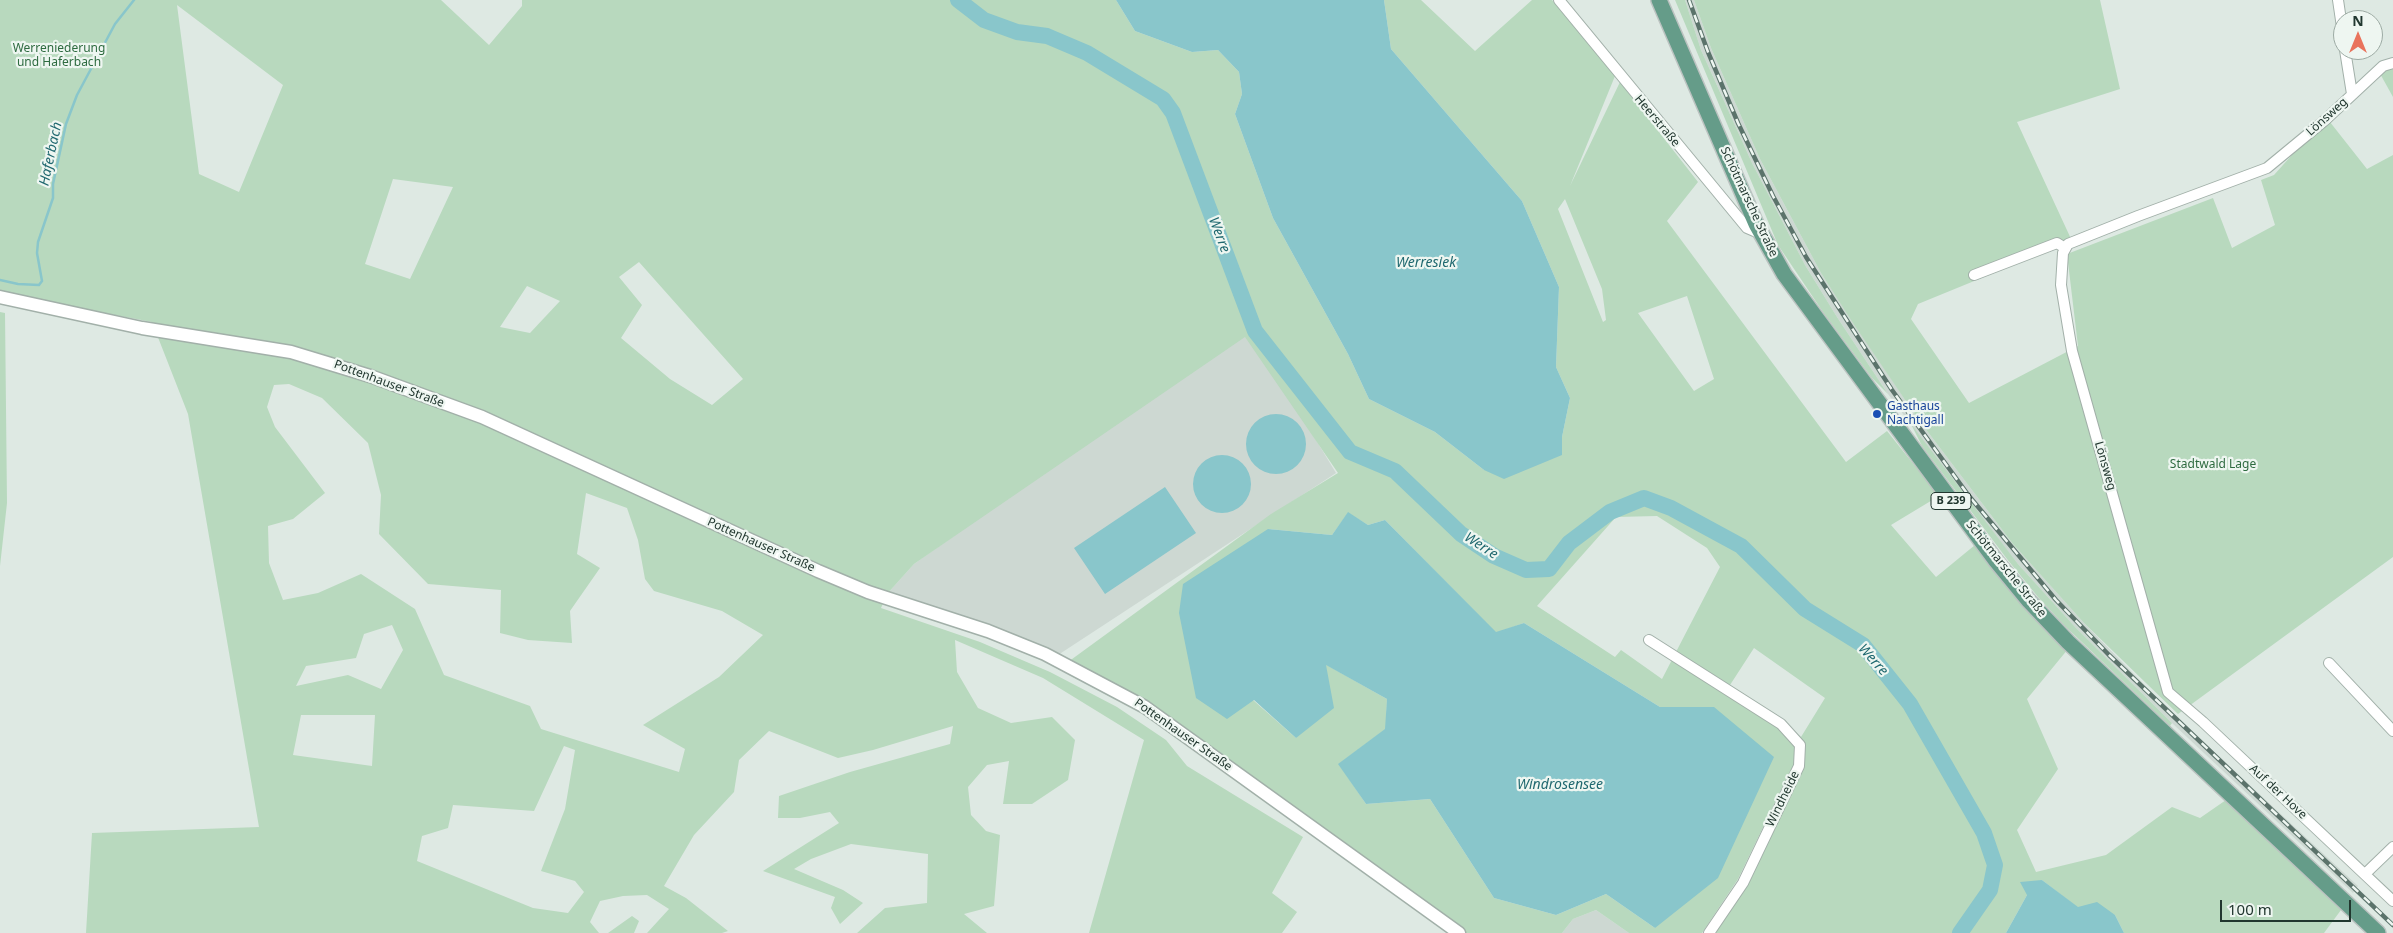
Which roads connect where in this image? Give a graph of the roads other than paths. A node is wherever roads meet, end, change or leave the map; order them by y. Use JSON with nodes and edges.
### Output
{"nodes":[{"id":1,"x":1559,"y":0,"type":"edge"},
{"id":2,"x":1660,"y":0,"type":"edge"},
{"id":3,"x":2347,"y":60,"type":"edge"},
{"id":4,"x":2393,"y":63,"type":"edge"},
{"id":5,"x":2352,"y":94,"type":"junction"},
{"id":6,"x":1762,"y":235,"type":"junction"},
{"id":7,"x":2065,"y":248,"type":"junction"},
{"id":8,"x":1974,"y":275,"type":"dead end"},
{"id":9,"x":0,"y":297,"type":"edge"},
{"id":10,"x":1649,"y":640,"type":"dead end"},
{"id":11,"x":2329,"y":663,"type":"dead end"},
{"id":12,"x":2165,"y":682,"type":"joint"},
{"id":13,"x":2393,"y":731,"type":"edge"},
{"id":14,"x":2393,"y":847,"type":"edge"},
{"id":15,"x":2365,"y":874,"type":"junction"},
{"id":16,"x":2393,"y":902,"type":"edge"},
{"id":17,"x":1459,"y":933,"type":"edge"},
{"id":18,"x":1709,"y":933,"type":"edge"},
{"id":19,"x":2378,"y":933,"type":"edge"}],
"edges":[{"from":1,"to":6,"type":"street","name":"Heerstraße"},
{"from":2,"to":6,"type":"main road","name":"Schötmarsche Straße","number":"B 239"},
{"from":3,"to":5,"type":"street"},
{"from":4,"to":5,"type":"street","name":"Lönsweg"},
{"from":5,"to":7,"type":"street","name":"Lönsweg"},
{"from":6,"to":19,"type":"main road","name":"Schötmarsche Straße","number":"B 239"},
{"from":7,"to":8,"type":"street","name":"Lönsweg"},
{"from":7,"to":12,"type":"street","name":"Lönsweg"},
{"from":9,"to":17,"type":"street","name":"Pottenhauser Straße"},
{"from":10,"to":18,"type":"street","name":"Windheide"},
{"from":11,"to":13,"type":"street"},
{"from":12,"to":15,"type":"street","name":"Auf der Hove"},
{"from":14,"to":15,"type":"street"},
{"from":15,"to":16,"type":"street","name":"Auf der Hove"}]}
